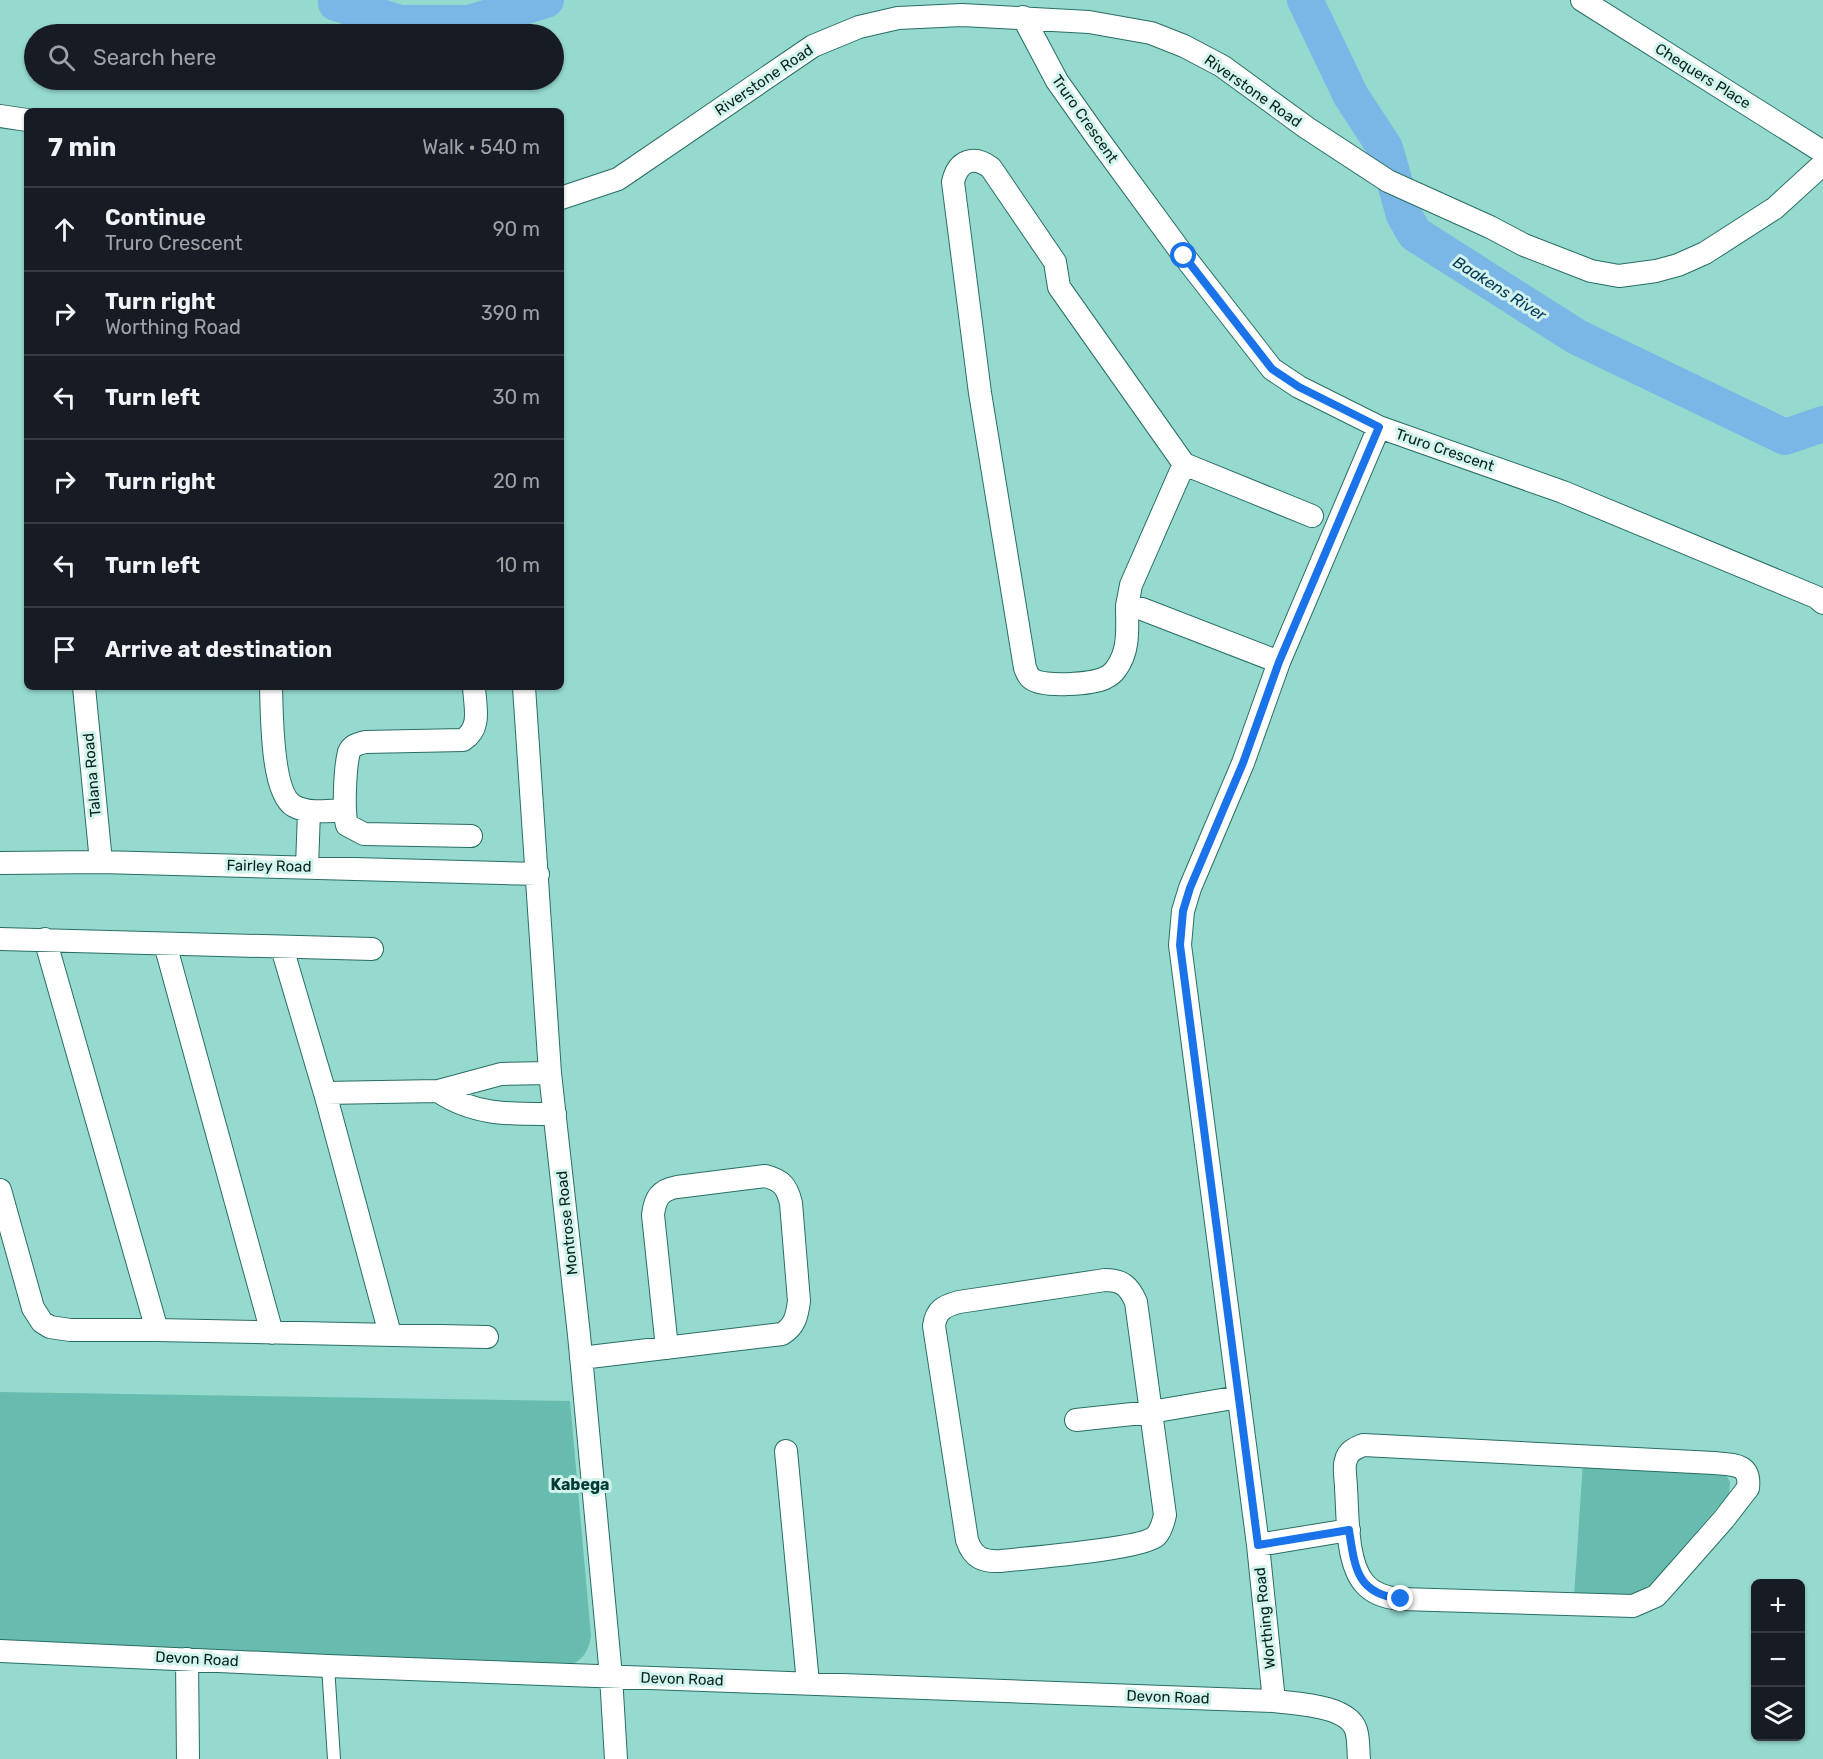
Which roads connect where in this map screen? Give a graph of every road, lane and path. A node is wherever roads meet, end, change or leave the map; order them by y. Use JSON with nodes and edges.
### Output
{"nodes":[{"id":1,"x":1582,"y":0,"type":"edge"},
{"id":2,"x":1023,"y":17,"type":"junction"},
{"id":3,"x":0,"y":116,"type":"edge"},
{"id":4,"x":24,"y":120,"type":"edge"},
{"id":5,"x":1823,"y":152,"type":"edge"},
{"id":6,"x":1823,"y":164,"type":"edge"},
{"id":7,"x":564,"y":197,"type":"edge"},
{"id":8,"x":1379,"y":427,"type":"junction"},
{"id":9,"x":1184,"y":464,"type":"junction"},
{"id":10,"x":1312,"y":516,"type":"dead end"},
{"id":11,"x":1823,"y":603,"type":"edge"},
{"id":12,"x":1127,"y":606,"type":"junction"},
{"id":13,"x":1279,"y":662,"type":"junction"},
{"id":14,"x":84,"y":690,"type":"edge"},
{"id":15,"x":271,"y":690,"type":"edge"},
{"id":16,"x":474,"y":690,"type":"edge"},
{"id":17,"x":524,"y":690,"type":"edge"},
{"id":18,"x":344,"y":810,"type":"junction"},
{"id":19,"x":309,"y":811,"type":"junction"},
{"id":20,"x":471,"y":836,"type":"dead end"},
{"id":21,"x":101,"y":862,"type":"junction"},
{"id":22,"x":0,"y":863,"type":"edge"},
{"id":23,"x":307,"y":867,"type":"junction"},
{"id":24,"x":537,"y":874,"type":"junction"},
{"id":25,"x":0,"y":939,"type":"edge"},
{"id":26,"x":45,"y":939,"type":"junction"},
{"id":27,"x":165,"y":944,"type":"junction"},
{"id":28,"x":282,"y":948,"type":"junction"},
{"id":29,"x":372,"y":949,"type":"dead end"},
{"id":30,"x":550,"y":1072,"type":"junction"},
{"id":31,"x":438,"y":1091,"type":"junction"},
{"id":32,"x":325,"y":1093,"type":"junction"},
{"id":33,"x":555,"y":1114,"type":"junction"},
{"id":34,"x":0,"y":1190,"type":"edge"},
{"id":35,"x":157,"y":1330,"type":"junction"},
{"id":36,"x":272,"y":1333,"type":"junction"},
{"id":37,"x":390,"y":1334,"type":"junction"},
{"id":38,"x":487,"y":1337,"type":"dead end"},
{"id":39,"x":667,"y":1348,"type":"junction"},
{"id":40,"x":581,"y":1358,"type":"junction"},
{"id":41,"x":1239,"y":1397,"type":"junction"},
{"id":42,"x":1151,"y":1412,"type":"junction"},
{"id":43,"x":1076,"y":1420,"type":"dead end"},
{"id":44,"x":786,"y":1451,"type":"dead end"},
{"id":45,"x":1349,"y":1530,"type":"junction"},
{"id":46,"x":1258,"y":1545,"type":"junction"},
{"id":47,"x":0,"y":1651,"type":"edge"},
{"id":48,"x":187,"y":1659,"type":"junction"},
{"id":49,"x":328,"y":1666,"type":"junction"},
{"id":50,"x":611,"y":1676,"type":"junction"},
{"id":51,"x":808,"y":1683,"type":"junction"},
{"id":52,"x":1274,"y":1701,"type":"junction"},
{"id":53,"x":188,"y":1759,"type":"edge"},
{"id":54,"x":334,"y":1759,"type":"edge"},
{"id":55,"x":616,"y":1759,"type":"edge"},
{"id":56,"x":1359,"y":1759,"type":"edge"}],
"edges":[{"from":1,"to":5,"type":"street","name":"Chequers Place"},
{"from":2,"to":6,"type":"street","name":"Riverstone Road"},
{"from":2,"to":7,"type":"street","name":"Riverstone Road"},
{"from":2,"to":8,"type":"street","name":"Truro Crescent"},
{"from":3,"to":4,"type":"street"},
{"from":8,"to":11,"type":"street","name":"Truro Crescent"},
{"from":8,"to":13,"type":"street","name":"Worthing Road"},
{"from":9,"to":10,"type":"street"},
{"from":9,"to":12,"type":"street"},
{"from":9,"to":12,"type":"street"},
{"from":12,"to":13,"type":"street"},
{"from":13,"to":41,"type":"street","name":"Worthing Road"},
{"from":14,"to":21,"type":"street","name":"Talana Road"},
{"from":15,"to":19,"type":"street"},
{"from":16,"to":18,"type":"street"},
{"from":17,"to":24,"type":"street","name":"Montrose Road"},
{"from":18,"to":19,"type":"street"},
{"from":18,"to":20,"type":"street"},
{"from":19,"to":23,"type":"street"},
{"from":21,"to":22,"type":"street","name":"Fairley Road"},
{"from":21,"to":23,"type":"street","name":"Fairley Road"},
{"from":23,"to":24,"type":"street","name":"Fairley Road"},
{"from":24,"to":30,"type":"street","name":"Montrose Road"},
{"from":25,"to":26,"type":"street"},
{"from":26,"to":27,"type":"street"},
{"from":26,"to":35,"type":"street"},
{"from":27,"to":28,"type":"street"},
{"from":27,"to":36,"type":"street"},
{"from":28,"to":29,"type":"street"},
{"from":28,"to":32,"type":"street"},
{"from":30,"to":31,"type":"street"},
{"from":30,"to":33,"type":"street","name":"Montrose Road"},
{"from":31,"to":32,"type":"street"},
{"from":31,"to":33,"type":"street"},
{"from":32,"to":37,"type":"street"},
{"from":33,"to":40,"type":"street","name":"Montrose Road"},
{"from":34,"to":35,"type":"street"},
{"from":35,"to":36,"type":"street"},
{"from":36,"to":37,"type":"street"},
{"from":37,"to":38,"type":"street"},
{"from":39,"to":39,"type":"street"},
{"from":39,"to":40,"type":"street"},
{"from":40,"to":50,"type":"street","name":"Montrose Road"},
{"from":41,"to":42,"type":"street"},
{"from":41,"to":46,"type":"street","name":"Worthing Road"},
{"from":42,"to":42,"type":"street"},
{"from":42,"to":43,"type":"street"},
{"from":44,"to":51,"type":"street"},
{"from":45,"to":45,"type":"street"},
{"from":45,"to":46,"type":"street"},
{"from":46,"to":52,"type":"street","name":"Worthing Road"},
{"from":47,"to":48,"type":"street","name":"Devon Road"},
{"from":48,"to":49,"type":"street","name":"Devon Road"},
{"from":48,"to":53,"type":"street"},
{"from":49,"to":50,"type":"street","name":"Devon Road"},
{"from":49,"to":54,"type":"lane"},
{"from":50,"to":51,"type":"street","name":"Devon Road"},
{"from":50,"to":55,"type":"street","name":"Montrose Road"},
{"from":51,"to":52,"type":"street","name":"Devon Road"},
{"from":52,"to":56,"type":"street","name":"Devon Road"}]}
